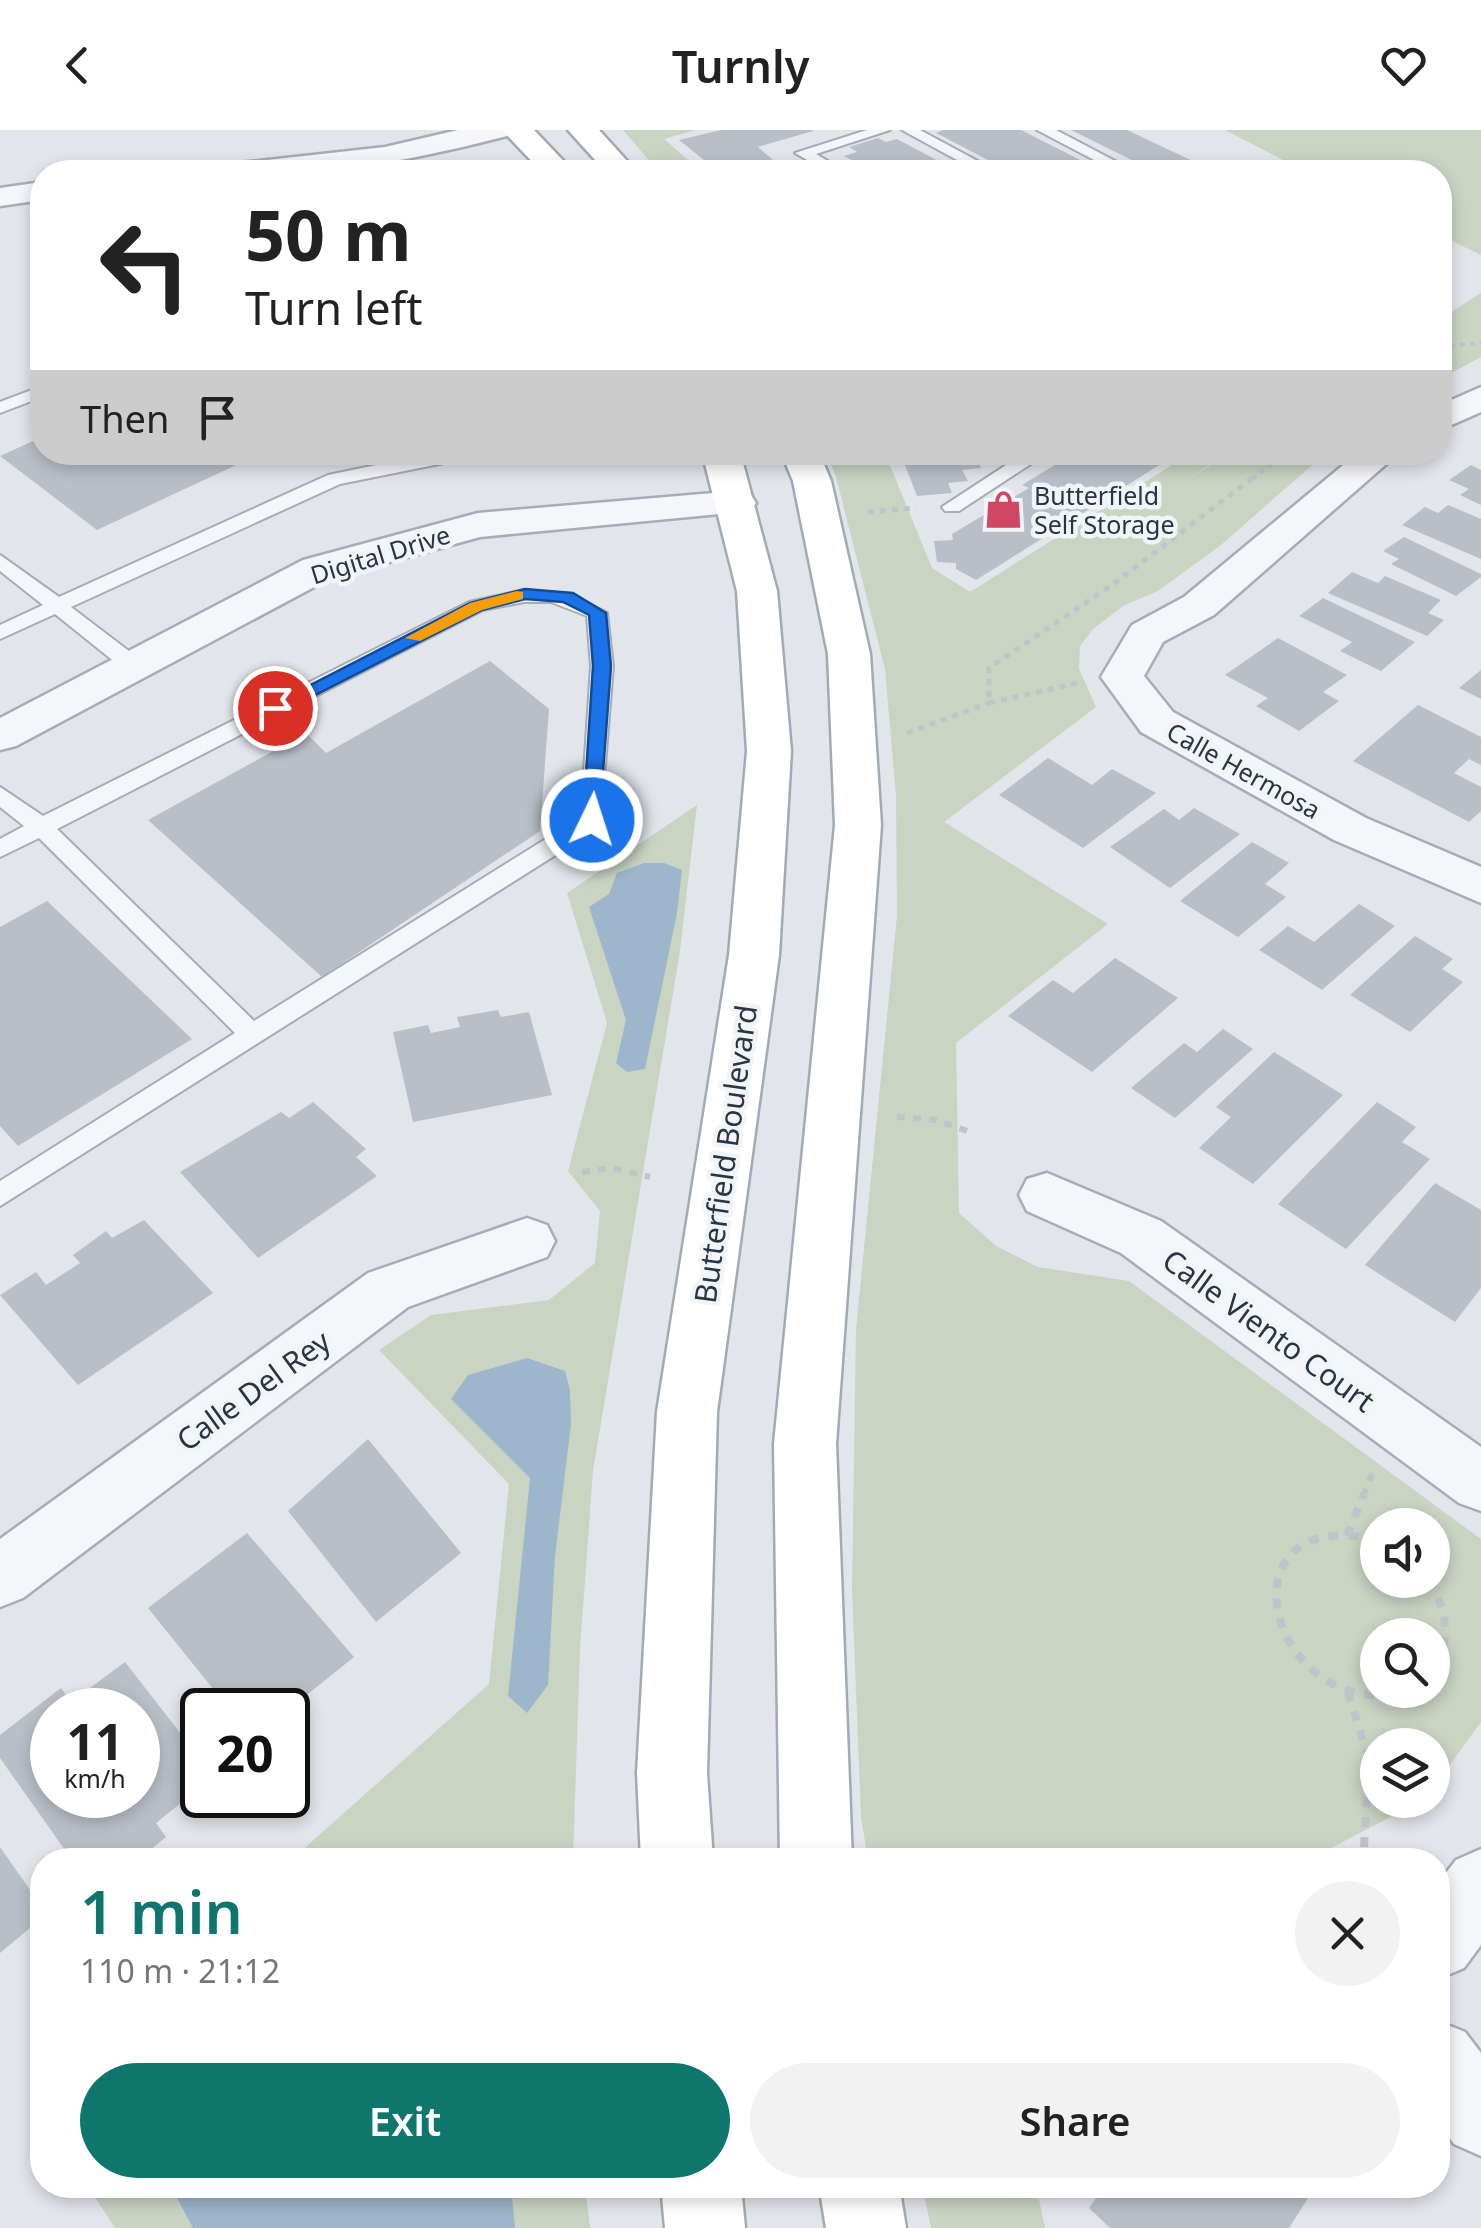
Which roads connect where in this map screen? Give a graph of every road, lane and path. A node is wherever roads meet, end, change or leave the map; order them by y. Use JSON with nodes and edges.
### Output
{"nodes":[{"id":1,"x":497,"y":130,"type":"edge"},
{"id":2,"x":517,"y":130,"type":"edge"},
{"id":3,"x":582,"y":130,"type":"edge"},
{"id":4,"x":883,"y":130,"type":"edge"},
{"id":5,"x":909,"y":130,"type":"edge"},
{"id":6,"x":1044,"y":130,"type":"edge"},
{"id":7,"x":349,"y":160,"type":"edge"},
{"id":8,"x":547,"y":160,"type":"edge"},
{"id":9,"x":611,"y":160,"type":"edge"},
{"id":10,"x":815,"y":160,"type":"edge"},
{"id":11,"x":967,"y":160,"type":"edge"},
{"id":12,"x":1104,"y":160,"type":"edge"},
{"id":13,"x":30,"y":193,"type":"edge"},
{"id":14,"x":0,"y":197,"type":"edge"},
{"id":15,"x":1481,"y":343,"type":"edge"},
{"id":16,"x":1452,"y":345,"type":"edge"},
{"id":17,"x":30,"y":396,"type":"edge"},
{"id":18,"x":1481,"y":398,"type":"edge"},
{"id":19,"x":0,"y":408,"type":"edge"},
{"id":20,"x":1452,"y":413,"type":"edge"},
{"id":21,"x":405,"y":465,"type":"edge"},
{"id":22,"x":805,"y":465,"type":"edge"},
{"id":23,"x":1019,"y":465,"type":"edge"},
{"id":24,"x":1269,"y":465,"type":"edge"},
{"id":25,"x":1366,"y":465,"type":"edge"},
{"id":26,"x":729,"y":478,"type":"edge"},
{"id":27,"x":952,"y":507,"type":"dead end"},
{"id":28,"x":922,"y":508,"type":"dead end"},
{"id":29,"x":862,"y":512,"type":"dead end"},
{"id":30,"x":0,"y":560,"type":"edge"},
{"id":31,"x":56,"y":605,"type":"junction"},
{"id":32,"x":0,"y":633,"type":"edge"},
{"id":33,"x":134,"y":666,"type":"junction"},
{"id":34,"x":1122,"y":677,"type":"junction"},
{"id":35,"x":989,"y":704,"type":"junction"},
{"id":36,"x":907,"y":733,"type":"dead end"},
{"id":37,"x":0,"y":736,"type":"edge"},
{"id":38,"x":0,"y":795,"type":"edge"},
{"id":39,"x":41,"y":826,"type":"junction"},
{"id":40,"x":0,"y":848,"type":"edge"},
{"id":41,"x":1481,"y":886,"type":"edge"},
{"id":42,"x":252,"y":1034,"type":"junction"},
{"id":43,"x":897,"y":1116,"type":"dead end"},
{"id":44,"x":973,"y":1133,"type":"dead end"},
{"id":45,"x":582,"y":1172,"type":"dead end"},
{"id":46,"x":650,"y":1177,"type":"dead end"},
{"id":47,"x":1047,"y":1195,"type":"dead end"},
{"id":48,"x":0,"y":1196,"type":"edge"},
{"id":49,"x":526,"y":1240,"type":"dead end"},
{"id":50,"x":1374,"y":1471,"type":"dead end"},
{"id":51,"x":1481,"y":1483,"type":"edge"},
{"id":52,"x":1346,"y":1536,"type":"junction"},
{"id":53,"x":1360,"y":1539,"type":"edge"},
{"id":54,"x":0,"y":1577,"type":"edge"},
{"id":55,"x":1348,"y":1692,"type":"junction"},
{"id":56,"x":1360,"y":1693,"type":"edge"},
{"id":57,"x":1360,"y":1733,"type":"edge"},
{"id":58,"x":1365,"y":1818,"type":"edge"},
{"id":59,"x":1364,"y":1847,"type":"dead end"},
{"id":60,"x":677,"y":1848,"type":"edge"},
{"id":61,"x":816,"y":1848,"type":"edge"},
{"id":62,"x":1481,"y":1885,"type":"edge"},
{"id":63,"x":1450,"y":1926,"type":"edge"},
{"id":64,"x":1450,"y":2074,"type":"edge"},
{"id":65,"x":1481,"y":2116,"type":"edge"},
{"id":66,"x":703,"y":2198,"type":"edge"},
{"id":67,"x":861,"y":2198,"type":"edge"},
{"id":68,"x":705,"y":2228,"type":"edge"},
{"id":69,"x":866,"y":2228,"type":"edge"}],
"edges":[{"from":1,"to":7,"type":"street"},
{"from":2,"to":8,"type":"main road"},
{"from":3,"to":9,"type":"main road"},
{"from":4,"to":10,"type":"lane"},
{"from":5,"to":11,"type":"lane"},
{"from":6,"to":12,"type":"lane"},
{"from":13,"to":14,"type":"street"},
{"from":15,"to":16,"type":"path"},
{"from":17,"to":19,"type":"lane"},
{"from":18,"to":20,"type":"street"},
{"from":21,"to":31,"type":"lane"},
{"from":22,"to":61,"type":"main road"},
{"from":23,"to":27,"type":"lane"},
{"from":24,"to":35,"type":"path"},
{"from":25,"to":34,"type":"street"},
{"from":26,"to":33,"type":"street","name":"Digital Drive"},
{"from":26,"to":60,"type":"main road","name":"Butterfield Boulevard"},
{"from":28,"to":29,"type":"path"},
{"from":30,"to":31,"type":"lane"},
{"from":31,"to":32,"type":"lane"},
{"from":31,"to":33,"type":"lane"},
{"from":33,"to":37,"type":"street","name":"Digital Drive"},
{"from":34,"to":35,"type":"path"},
{"from":34,"to":41,"type":"street","name":"Calle Hermosa"},
{"from":35,"to":36,"type":"path"},
{"from":38,"to":39,"type":"lane"},
{"from":39,"to":40,"type":"lane"},
{"from":39,"to":42,"type":"lane"},
{"from":39,"to":42,"type":"lane"},
{"from":42,"to":48,"type":"lane"},
{"from":43,"to":44,"type":"path"},
{"from":45,"to":46,"type":"path"},
{"from":47,"to":51,"type":"street","name":"Calle Viento Court"},
{"from":49,"to":54,"type":"street","name":"Calle Del Rey"},
{"from":50,"to":52,"type":"path"},
{"from":52,"to":53,"type":"path"},
{"from":52,"to":55,"type":"path"},
{"from":55,"to":56,"type":"path"},
{"from":55,"to":57,"type":"path"},
{"from":58,"to":59,"type":"path"},
{"from":62,"to":63,"type":"street"},
{"from":64,"to":65,"type":"street"},
{"from":66,"to":68,"type":"main road"},
{"from":67,"to":69,"type":"main road"}]}
